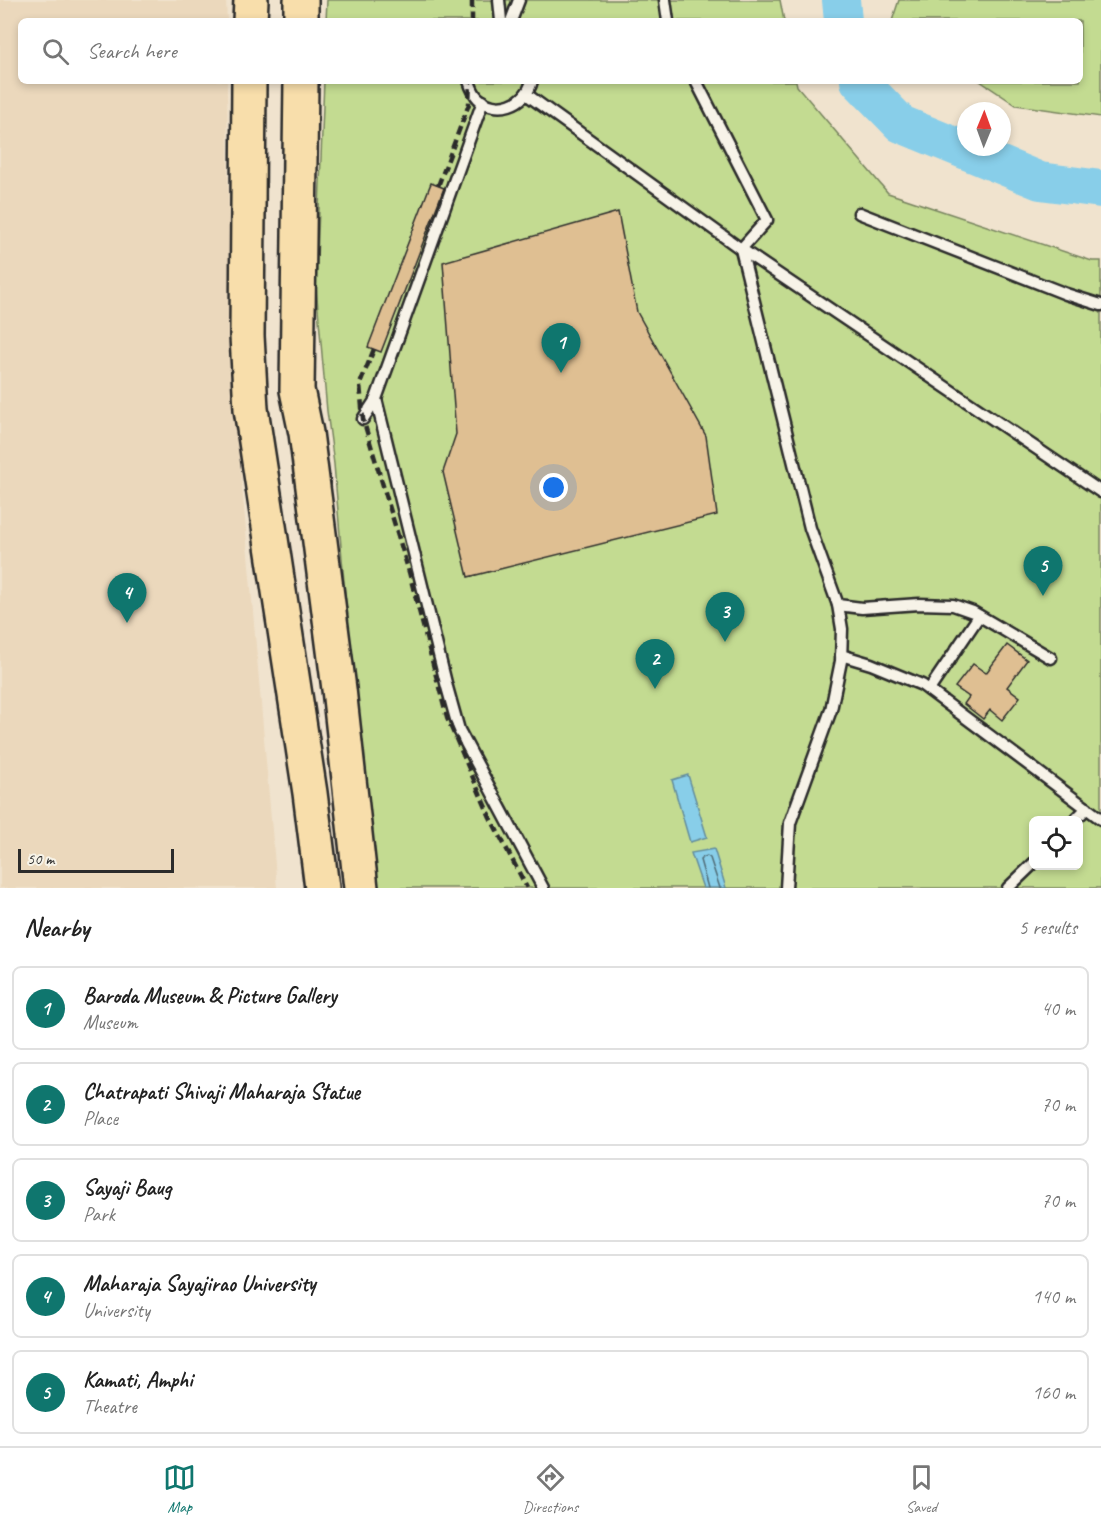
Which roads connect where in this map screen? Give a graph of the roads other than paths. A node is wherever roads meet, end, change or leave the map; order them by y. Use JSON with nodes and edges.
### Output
{"nodes":[{"id":1,"x":251,"y":0,"type":"edge"},
{"id":2,"x":499,"y":0,"type":"edge"},
{"id":3,"x":519,"y":0,"type":"edge"},
{"id":4,"x":665,"y":0,"type":"edge"},
{"id":5,"x":250,"y":18,"type":"edge"},
{"id":6,"x":501,"y":18,"type":"edge"},
{"id":7,"x":512,"y":18,"type":"edge"},
{"id":8,"x":668,"y":18,"type":"edge"},
{"id":9,"x":249,"y":84,"type":"edge"},
{"id":10,"x":302,"y":84,"type":"edge"},
{"id":11,"x":470,"y":84,"type":"edge"},
{"id":12,"x":531,"y":84,"type":"edge"},
{"id":13,"x":698,"y":84,"type":"edge"},
{"id":14,"x":526,"y":94,"type":"junction"},
{"id":15,"x":483,"y":101,"type":"junction"},
{"id":16,"x":859,"y":213,"type":"dead end"},
{"id":17,"x":741,"y":249,"type":"junction"},
{"id":18,"x":1101,"y":305,"type":"edge"},
{"id":19,"x":376,"y":399,"type":"junction"},
{"id":20,"x":363,"y":419,"type":"dead end"},
{"id":21,"x":1101,"y":492,"type":"edge"},
{"id":22,"x":838,"y":605,"type":"junction"},
{"id":23,"x":980,"y":616,"type":"junction"},
{"id":24,"x":841,"y":655,"type":"junction"},
{"id":25,"x":1051,"y":658,"type":"dead end"},
{"id":26,"x":929,"y":690,"type":"junction"},
{"id":27,"x":1087,"y":808,"type":"junction"},
{"id":28,"x":1079,"y":816,"type":"edge"},
{"id":29,"x":1101,"y":819,"type":"edge"},
{"id":30,"x":1029,"y":868,"type":"edge"},
{"id":31,"x":322,"y":888,"type":"edge"},
{"id":32,"x":361,"y":888,"type":"edge"},
{"id":33,"x":543,"y":888,"type":"edge"},
{"id":34,"x":786,"y":888,"type":"edge"},
{"id":35,"x":1008,"y":888,"type":"edge"}],
"edges":[{"from":1,"to":5,"type":"highway"},
{"from":2,"to":6,"type":"lane"},
{"from":3,"to":7,"type":"lane"},
{"from":4,"to":8,"type":"lane"},
{"from":9,"to":31,"type":"highway"},
{"from":10,"to":32,"type":"highway"},
{"from":11,"to":15,"type":"lane"},
{"from":12,"to":14,"type":"lane"},
{"from":13,"to":17,"type":"lane"},
{"from":14,"to":15,"type":"lane"},
{"from":14,"to":17,"type":"lane"},
{"from":15,"to":19,"type":"lane"},
{"from":16,"to":18,"type":"lane"},
{"from":17,"to":21,"type":"lane"},
{"from":17,"to":22,"type":"lane"},
{"from":19,"to":20,"type":"lane"},
{"from":19,"to":33,"type":"lane"},
{"from":22,"to":23,"type":"lane"},
{"from":22,"to":24,"type":"lane"},
{"from":23,"to":25,"type":"lane"},
{"from":23,"to":26,"type":"lane"},
{"from":24,"to":26,"type":"lane"},
{"from":24,"to":34,"type":"lane"},
{"from":26,"to":27,"type":"lane"},
{"from":27,"to":28,"type":"lane"},
{"from":27,"to":29,"type":"lane"},
{"from":30,"to":35,"type":"lane"}]}
